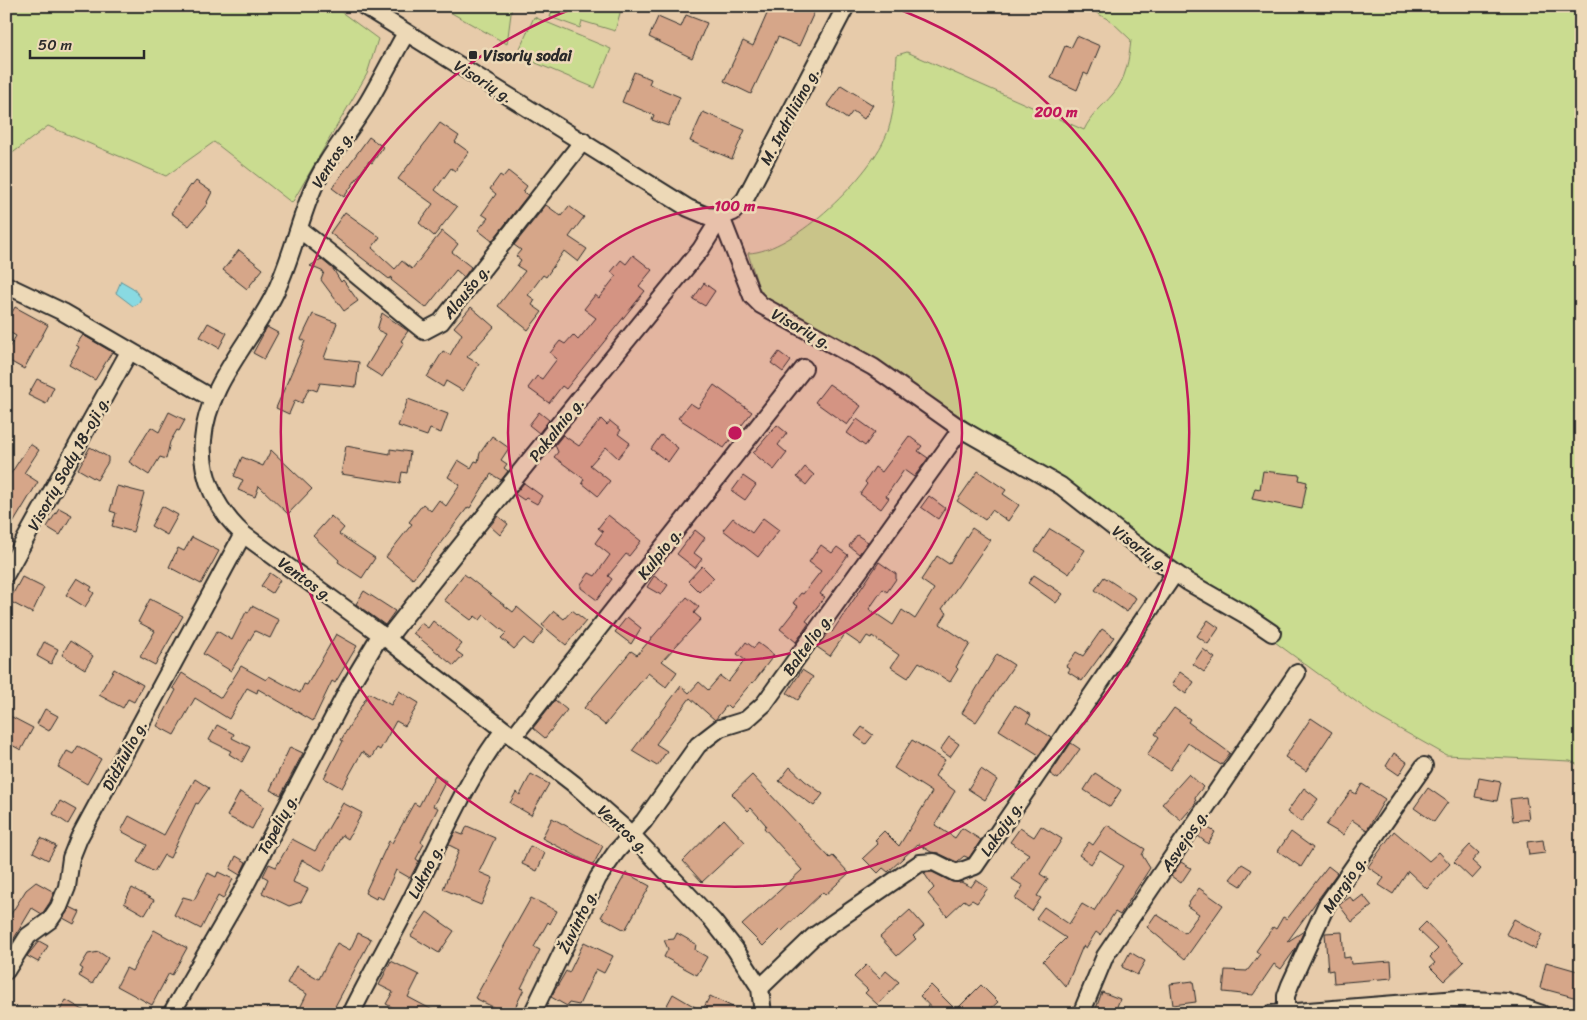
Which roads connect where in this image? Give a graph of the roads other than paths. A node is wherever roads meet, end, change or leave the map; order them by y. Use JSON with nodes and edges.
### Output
{"nodes":[{"id":1,"x":846,"y":6,"type":"edge"},
{"id":2,"x":370,"y":8,"type":"edge"},
{"id":3,"x":406,"y":32,"type":"junction"},
{"id":4,"x":583,"y":141,"type":"junction"},
{"id":5,"x":721,"y":217,"type":"junction"},
{"id":6,"x":300,"y":230,"type":"junction"},
{"id":7,"x":6,"y":285,"type":"edge"},
{"id":8,"x":129,"y":352,"type":"junction"},
{"id":9,"x":804,"y":368,"type":"dead end"},
{"id":10,"x":213,"y":399,"type":"junction"},
{"id":11,"x":961,"y":429,"type":"junction"},
{"id":12,"x":244,"y":534,"type":"junction"},
{"id":13,"x":1175,"y":573,"type":"junction"},
{"id":14,"x":6,"y":574,"type":"edge"},
{"id":15,"x":1272,"y":633,"type":"dead end"},
{"id":16,"x":384,"y":636,"type":"junction"},
{"id":17,"x":1297,"y":673,"type":"dead end"},
{"id":18,"x":509,"y":734,"type":"junction"},
{"id":19,"x":1424,"y":766,"type":"dead end"},
{"id":20,"x":632,"y":835,"type":"junction"},
{"id":21,"x":6,"y":971,"type":"edge"},
{"id":22,"x":760,"y":988,"type":"junction"},
{"id":23,"x":1278,"y":1013,"type":"edge"},
{"id":24,"x":172,"y":1014,"type":"edge"},
{"id":25,"x":350,"y":1014,"type":"edge"},
{"id":26,"x":532,"y":1014,"type":"edge"},
{"id":27,"x":763,"y":1014,"type":"edge"},
{"id":28,"x":1080,"y":1014,"type":"edge"},
{"id":29,"x":1542,"y":1014,"type":"edge"}],
"edges":[{"from":1,"to":5,"type":"street","name":"M. Indriliūno g."},
{"from":2,"to":3,"type":"street","name":"Visorių g."},
{"from":3,"to":4,"type":"street","name":"Visorių g."},
{"from":3,"to":6,"type":"street","name":"Ventos g."},
{"from":4,"to":5,"type":"street","name":"Visorių g."},
{"from":4,"to":6,"type":"street","name":"Alaušo g."},
{"from":5,"to":11,"type":"street","name":"Visorių g."},
{"from":5,"to":16,"type":"street","name":"Pakalnio g."},
{"from":6,"to":10,"type":"street","name":"Ventos g."},
{"from":7,"to":8,"type":"street"},
{"from":8,"to":10,"type":"street"},
{"from":8,"to":14,"type":"street","name":"Visorių Sodų 18-oji g."},
{"from":9,"to":18,"type":"street","name":"Kulpio g."},
{"from":10,"to":12,"type":"street","name":"Ventos g."},
{"from":11,"to":13,"type":"street","name":"Visorių g."},
{"from":11,"to":20,"type":"street","name":"Baltelio g."},
{"from":12,"to":16,"type":"street","name":"Ventos g."},
{"from":12,"to":21,"type":"street","name":"Didžiulio g."},
{"from":13,"to":15,"type":"street","name":"Visorių g."},
{"from":13,"to":22,"type":"street","name":"Lakajų g."},
{"from":16,"to":18,"type":"street","name":"Ventos g."},
{"from":16,"to":24,"type":"street","name":"Tapelių g."},
{"from":17,"to":28,"type":"street","name":"Asvejos g."},
{"from":18,"to":20,"type":"street","name":"Ventos g."},
{"from":18,"to":25,"type":"street","name":"Lukno g."},
{"from":19,"to":23,"type":"street","name":"Margio g."},
{"from":20,"to":22,"type":"street","name":"Ventos g."},
{"from":20,"to":26,"type":"street","name":"Žuvinto g."},
{"from":22,"to":27,"type":"street","name":"Ventos g."},
{"from":23,"to":29,"type":"street"}]}
